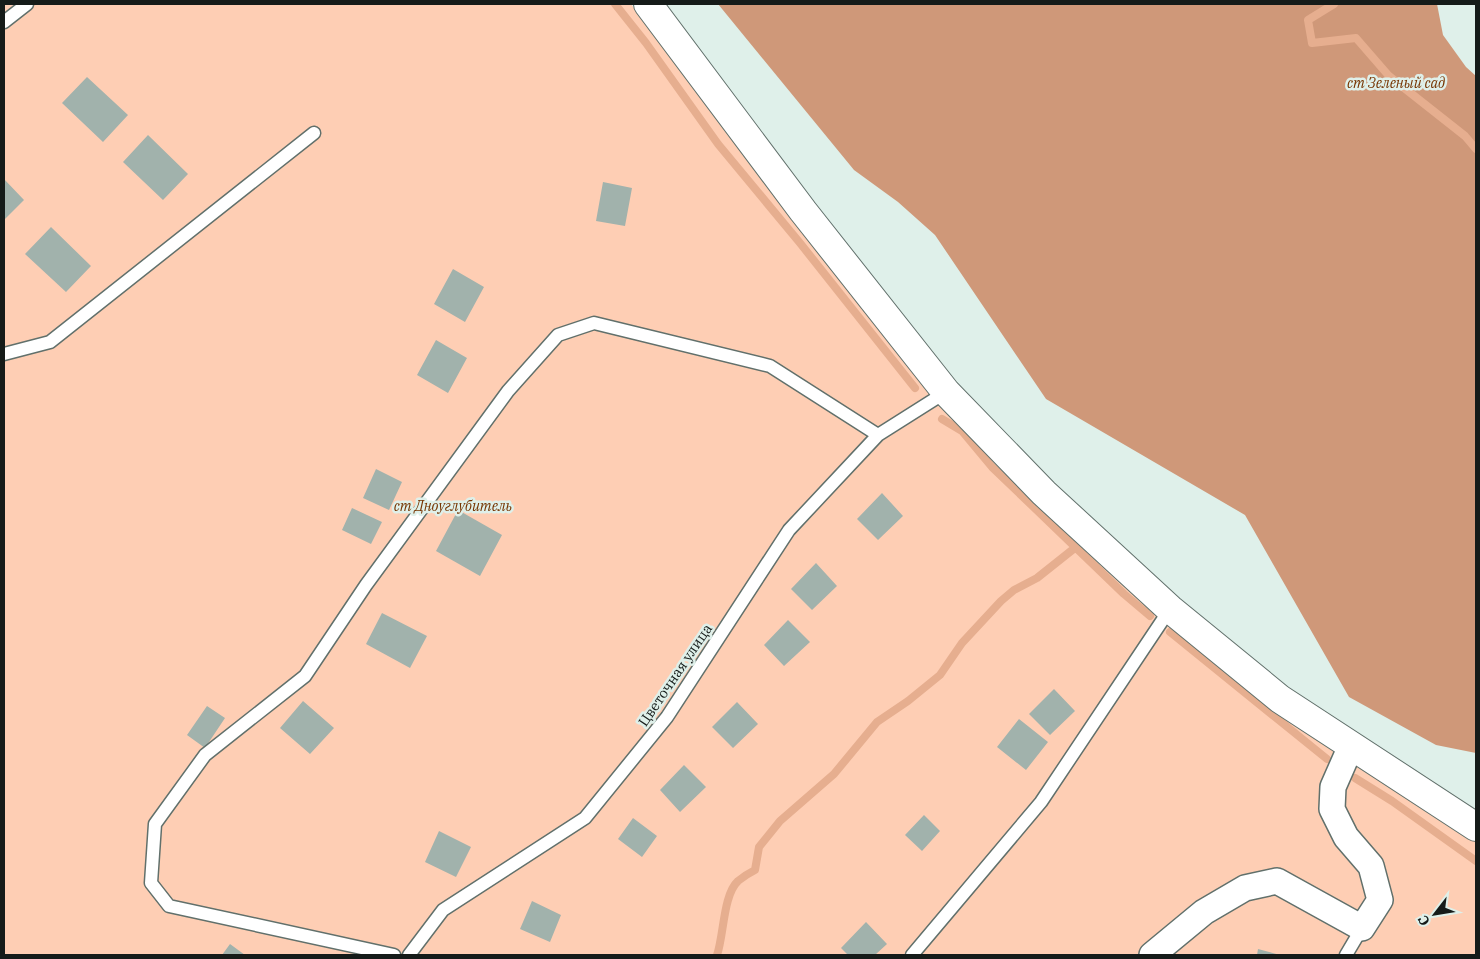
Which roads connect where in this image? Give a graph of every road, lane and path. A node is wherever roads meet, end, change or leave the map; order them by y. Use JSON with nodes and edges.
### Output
{"nodes":[{"id":1,"x":27,"y":4,"type":"edge"},
{"id":2,"x":648,"y":4,"type":"edge"},
{"id":3,"x":4,"y":22,"type":"edge"},
{"id":4,"x":314,"y":133,"type":"dead end"},
{"id":5,"x":4,"y":354,"type":"edge"},
{"id":6,"x":946,"y":392,"type":"junction"},
{"id":7,"x":878,"y":435,"type":"junction"},
{"id":8,"x":1170,"y":609,"type":"junction"},
{"id":9,"x":1352,"y":746,"type":"junction"},
{"id":10,"x":1476,"y":827,"type":"edge"},
{"id":11,"x":1362,"y":928,"type":"junction"},
{"id":12,"x":394,"y":955,"type":"edge"},
{"id":13,"x":409,"y":955,"type":"edge"},
{"id":14,"x":912,"y":955,"type":"edge"},
{"id":15,"x":1152,"y":955,"type":"edge"},
{"id":16,"x":1346,"y":955,"type":"edge"}],
"edges":[{"from":1,"to":3,"type":"lane"},
{"from":2,"to":6,"type":"street"},
{"from":4,"to":5,"type":"lane"},
{"from":6,"to":7,"type":"lane","name":"Цветочная улица"},
{"from":6,"to":8,"type":"street"},
{"from":7,"to":12,"type":"lane"},
{"from":7,"to":13,"type":"lane","name":"Цветочная улица"},
{"from":8,"to":9,"type":"street"},
{"from":8,"to":14,"type":"lane"},
{"from":9,"to":10,"type":"street"},
{"from":9,"to":11,"type":"street"},
{"from":11,"to":15,"type":"street"},
{"from":11,"to":16,"type":"lane"}]}
